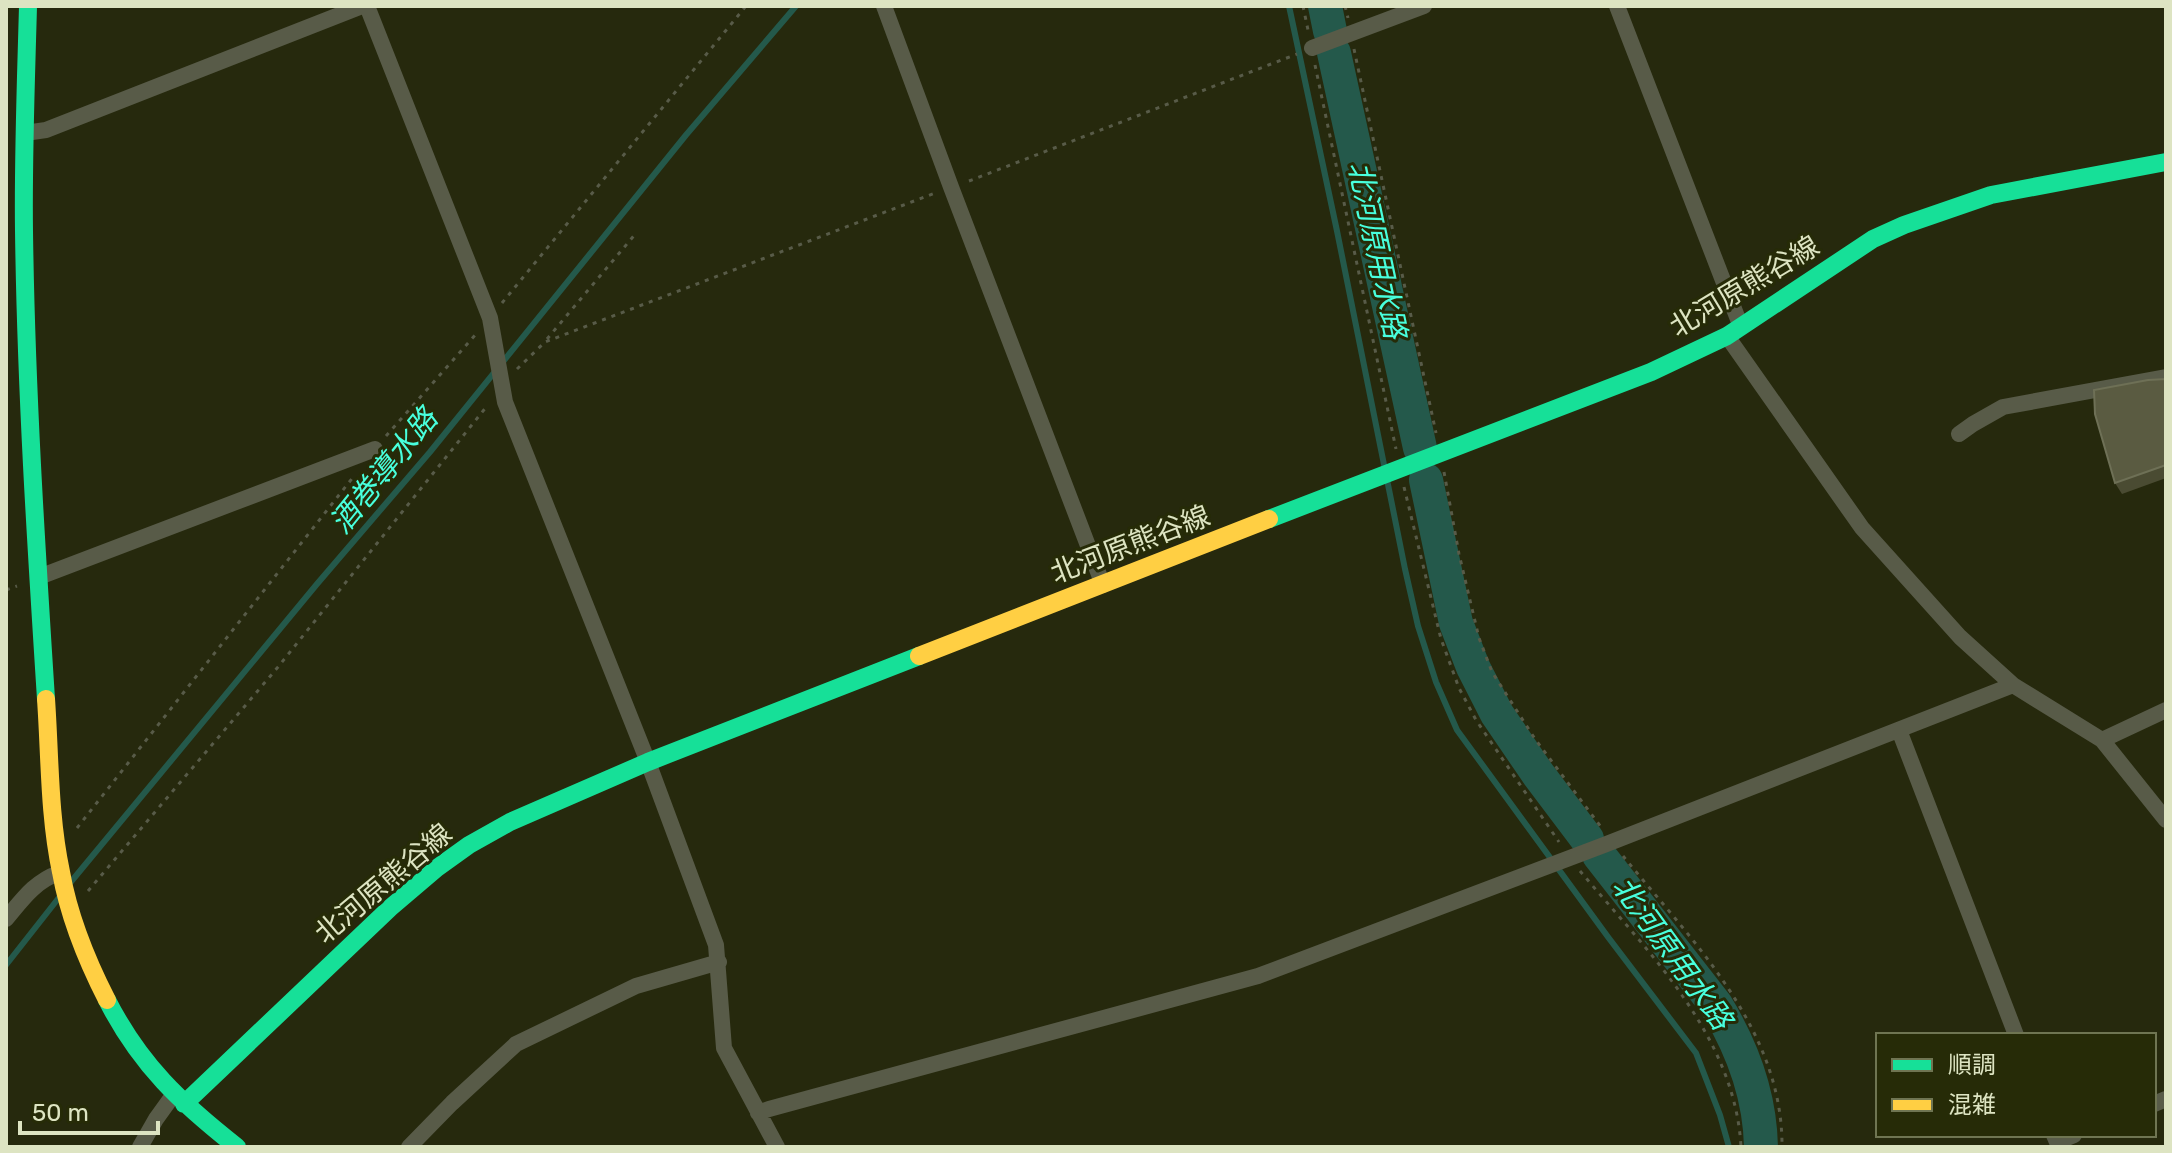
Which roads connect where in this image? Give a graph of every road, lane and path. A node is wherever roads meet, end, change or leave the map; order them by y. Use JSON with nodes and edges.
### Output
{"nodes":[{"id":1,"x":28,"y":6,"type":"edge"},
{"id":2,"x":365,"y":6,"type":"edge"},
{"id":3,"x":746,"y":6,"type":"edge"},
{"id":4,"x":884,"y":6,"type":"edge"},
{"id":5,"x":1303,"y":6,"type":"edge"},
{"id":6,"x":1345,"y":6,"type":"edge"},
{"id":7,"x":1424,"y":6,"type":"edge"},
{"id":8,"x":1617,"y":6,"type":"edge"},
{"id":9,"x":1351,"y":34,"type":"junction"},
{"id":10,"x":1312,"y":48,"type":"junction"},
{"id":11,"x":25,"y":133,"type":"junction"},
{"id":12,"x":2166,"y":162,"type":"edge"},
{"id":13,"x":951,"y":187,"type":"junction"},
{"id":14,"x":637,"y":232,"type":"dead end"},
{"id":15,"x":490,"y":318,"type":"junction"},
{"id":16,"x":1734,"y":332,"type":"junction"},
{"id":17,"x":545,"y":342,"type":"junction"},
{"id":18,"x":2166,"y":377,"type":"edge"},
{"id":19,"x":501,"y":382,"type":"junction"},
{"id":20,"x":1959,"y":434,"type":"dead end"},
{"id":21,"x":375,"y":449,"type":"joint"},
{"id":22,"x":1440,"y":453,"type":"junction"},
{"id":23,"x":1400,"y":468,"type":"junction"},
{"id":24,"x":356,"y":473,"type":"dead end"},
{"id":25,"x":39,"y":577,"type":"junction"},
{"id":26,"x":1103,"y":585,"type":"junction"},
{"id":27,"x":2013,"y":685,"type":"junction"},
{"id":28,"x":2166,"y":710,"type":"edge"},
{"id":29,"x":1899,"y":730,"type":"junction"},
{"id":30,"x":2102,"y":740,"type":"junction"},
{"id":31,"x":648,"y":762,"type":"junction"},
{"id":32,"x":2166,"y":820,"type":"edge"},
{"id":33,"x":55,"y":839,"type":"junction"},
{"id":34,"x":1608,"y":844,"type":"junction"},
{"id":35,"x":1573,"y":857,"type":"junction"},
{"id":36,"x":60,"y":878,"type":"junction"},
{"id":37,"x":69,"y":908,"type":"junction"},
{"id":38,"x":6,"y":919,"type":"edge"},
{"id":39,"x":719,"y":962,"type":"junction"},
{"id":40,"x":2015,"y":1033,"type":"edge"},
{"id":41,"x":179,"y":1099,"type":"junction"},
{"id":42,"x":758,"y":1113,"type":"junction"},
{"id":43,"x":140,"y":1147,"type":"edge"},
{"id":44,"x":237,"y":1147,"type":"edge"},
{"id":45,"x":409,"y":1147,"type":"edge"},
{"id":46,"x":777,"y":1147,"type":"edge"},
{"id":47,"x":1741,"y":1147,"type":"edge"},
{"id":48,"x":1782,"y":1147,"type":"edge"}],
"edges":[{"from":1,"to":11,"type":"main road"},
{"from":2,"to":11,"type":"street"},
{"from":2,"to":15,"type":"street"},
{"from":3,"to":15,"type":"path"},
{"from":4,"to":13,"type":"street"},
{"from":5,"to":10,"type":"path"},
{"from":6,"to":9,"type":"path"},
{"from":7,"to":9,"type":"street"},
{"from":8,"to":16,"type":"street"},
{"from":9,"to":10,"type":"street"},
{"from":9,"to":22,"type":"path"},
{"from":10,"to":13,"type":"path"},
{"from":10,"to":23,"type":"path"},
{"from":11,"to":25,"type":"main road"},
{"from":12,"to":16,"type":"main road","name":"北河原熊谷線"},
{"from":13,"to":17,"type":"path"},
{"from":13,"to":26,"type":"street"},
{"from":14,"to":17,"type":"path"},
{"from":15,"to":19,"type":"street"},
{"from":15,"to":21,"type":"path"},
{"from":16,"to":22,"type":"main road","name":"北河原熊谷線"},
{"from":16,"to":27,"type":"street"},
{"from":17,"to":19,"type":"path"},
{"from":18,"to":20,"type":"street"},
{"from":19,"to":31,"type":"street"},
{"from":19,"to":37,"type":"path"},
{"from":21,"to":25,"type":"street"},
{"from":22,"to":23,"type":"main road","name":"北河原熊谷線"},
{"from":22,"to":34,"type":"path"},
{"from":23,"to":26,"type":"main road","name":"北河原熊谷線"},
{"from":23,"to":35,"type":"path"},
{"from":24,"to":33,"type":"path"},
{"from":25,"to":33,"type":"main road"},
{"from":26,"to":31,"type":"main road","name":"北河原熊谷線"},
{"from":27,"to":29,"type":"street"},
{"from":27,"to":30,"type":"street"},
{"from":28,"to":30,"type":"street"},
{"from":29,"to":34,"type":"street"},
{"from":29,"to":40,"type":"street"},
{"from":30,"to":32,"type":"street"},
{"from":31,"to":39,"type":"street"},
{"from":31,"to":41,"type":"main road","name":"北河原熊谷線"},
{"from":33,"to":36,"type":"main road"},
{"from":34,"to":35,"type":"street"},
{"from":34,"to":48,"type":"path"},
{"from":35,"to":42,"type":"street"},
{"from":35,"to":47,"type":"path"},
{"from":36,"to":37,"type":"main road"},
{"from":36,"to":38,"type":"street"},
{"from":37,"to":41,"type":"main road"},
{"from":39,"to":42,"type":"street"},
{"from":39,"to":45,"type":"street"},
{"from":41,"to":43,"type":"street"},
{"from":41,"to":44,"type":"main road"},
{"from":42,"to":46,"type":"street"}]}
